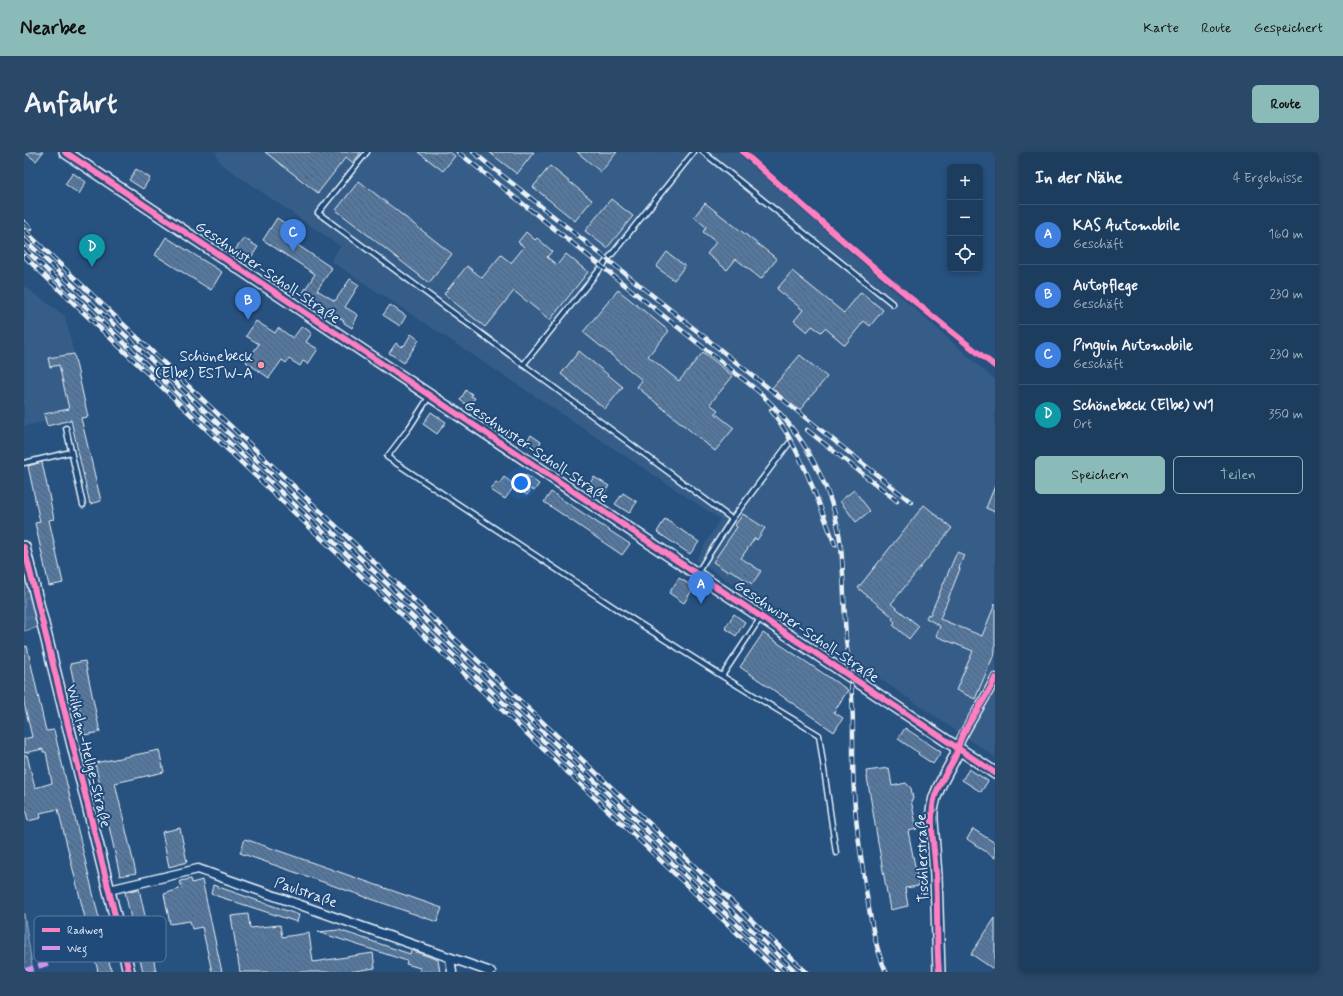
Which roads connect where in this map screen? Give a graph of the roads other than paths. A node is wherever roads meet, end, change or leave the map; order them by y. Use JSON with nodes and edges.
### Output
{"nodes":[{"id":1,"x":65,"y":152,"type":"edge"},
{"id":2,"x":367,"y":152,"type":"edge"},
{"id":3,"x":694,"y":152,"type":"edge"},
{"id":4,"x":703,"y":152,"type":"edge"},
{"id":5,"x":893,"y":304,"type":"dead end"},
{"id":6,"x":523,"y":365,"type":"junction"},
{"id":7,"x":430,"y":396,"type":"junction"},
{"id":8,"x":66,"y":428,"type":"dead end"},
{"id":9,"x":790,"y":442,"type":"dead end"},
{"id":10,"x":71,"y":452,"type":"junction"},
{"id":11,"x":24,"y":463,"type":"edge"},
{"id":12,"x":83,"y":505,"type":"dead end"},
{"id":13,"x":732,"y":518,"type":"junction"},
{"id":14,"x":24,"y":547,"type":"edge"},
{"id":15,"x":696,"y":573,"type":"junction"},
{"id":16,"x":762,"y":617,"type":"junction"},
{"id":17,"x":722,"y":676,"type":"junction"},
{"id":18,"x":995,"y":678,"type":"edge"},
{"id":19,"x":957,"y":748,"type":"junction"},
{"id":20,"x":995,"y":773,"type":"edge"},
{"id":21,"x":836,"y":853,"type":"dead end"},
{"id":22,"x":109,"y":890,"type":"junction"},
{"id":23,"x":115,"y":916,"type":"edge"},
{"id":24,"x":450,"y":958,"type":"junction"},
{"id":25,"x":127,"y":962,"type":"edge"},
{"id":26,"x":129,"y":972,"type":"edge"},
{"id":27,"x":452,"y":972,"type":"edge"},
{"id":28,"x":491,"y":972,"type":"edge"},
{"id":29,"x":939,"y":972,"type":"edge"}],
"edges":[{"from":1,"to":7,"type":"street","name":"Geschwister-Scholl-Straße"},
{"from":2,"to":6,"type":"lane"},
{"from":3,"to":6,"type":"lane"},
{"from":4,"to":5,"type":"lane"},
{"from":6,"to":13,"type":"lane"},
{"from":7,"to":15,"type":"street","name":"Geschwister-Scholl-Straße"},
{"from":7,"to":17,"type":"lane"},
{"from":8,"to":10,"type":"lane"},
{"from":9,"to":13,"type":"lane"},
{"from":10,"to":11,"type":"lane"},
{"from":10,"to":12,"type":"lane"},
{"from":13,"to":15,"type":"lane"},
{"from":14,"to":22,"type":"street","name":"Wilhelm-Hellge-Straße"},
{"from":15,"to":16,"type":"street","name":"Geschwister-Scholl-Straße"},
{"from":16,"to":17,"type":"lane"},
{"from":16,"to":19,"type":"street","name":"Geschwister-Scholl-Straße"},
{"from":17,"to":21,"type":"lane"},
{"from":18,"to":19,"type":"street"},
{"from":19,"to":20,"type":"street","name":"Geschwister-Scholl-Straße"},
{"from":19,"to":29,"type":"street","name":"Tischlerstraße"},
{"from":22,"to":23,"type":"street","name":"Wilhelm-Hellge-Straße"},
{"from":22,"to":24,"type":"street","name":"Paulstraße"},
{"from":24,"to":27,"type":"street"},
{"from":24,"to":28,"type":"street","name":"Paulstraße"},
{"from":25,"to":26,"type":"street","name":"Wilhelm-Hellge-Straße"}]}
